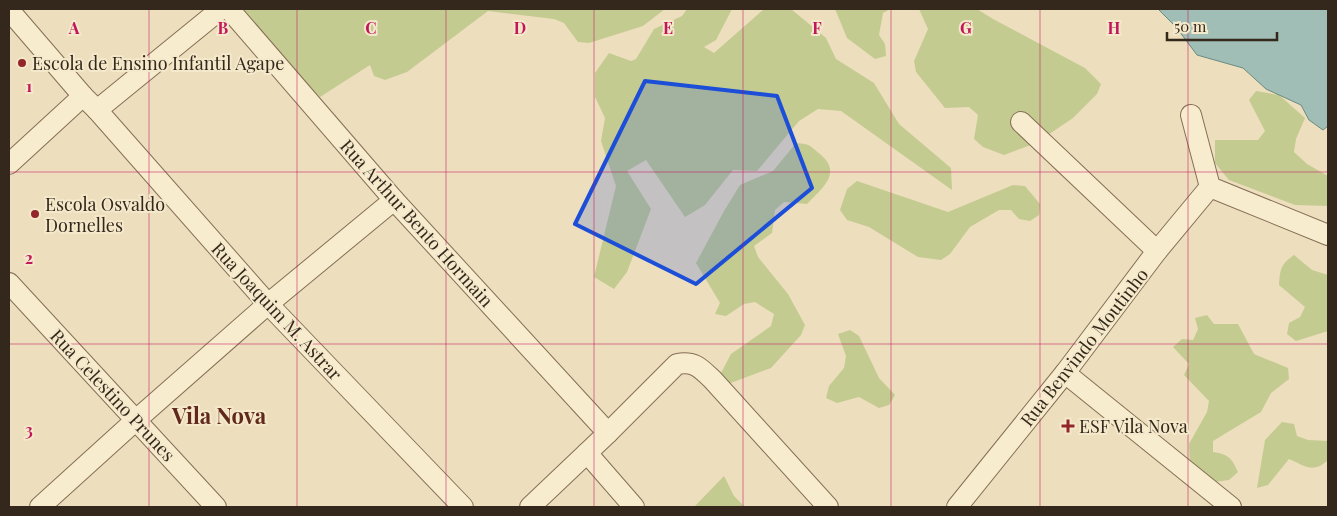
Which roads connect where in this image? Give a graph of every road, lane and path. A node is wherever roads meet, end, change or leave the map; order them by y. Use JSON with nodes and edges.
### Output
{"nodes":[{"id":1,"x":221,"y":9,"type":"edge"},
{"id":2,"x":229,"y":9,"type":"edge"},
{"id":3,"x":9,"y":10,"type":"edge"},
{"id":4,"x":90,"y":103,"type":"junction"},
{"id":5,"x":1191,"y":115,"type":"dead end"},
{"id":6,"x":1021,"y":122,"type":"dead end"},
{"id":7,"x":9,"y":164,"type":"edge"},
{"id":8,"x":1210,"y":187,"type":"junction"},
{"id":9,"x":394,"y":200,"type":"junction"},
{"id":10,"x":1328,"y":236,"type":"edge"},
{"id":11,"x":1157,"y":251,"type":"junction"},
{"id":12,"x":9,"y":283,"type":"edge"},
{"id":13,"x":268,"y":304,"type":"junction"},
{"id":14,"x":1065,"y":373,"type":"junction"},
{"id":15,"x":136,"y":420,"type":"junction"},
{"id":16,"x":608,"y":433,"type":"junction"},
{"id":17,"x":587,"y":453,"type":"junction"},
{"id":18,"x":40,"y":507,"type":"edge"},
{"id":19,"x":216,"y":507,"type":"edge"},
{"id":20,"x":463,"y":507,"type":"edge"},
{"id":21,"x":530,"y":507,"type":"edge"},
{"id":22,"x":634,"y":507,"type":"edge"},
{"id":23,"x":828,"y":507,"type":"edge"},
{"id":24,"x":957,"y":507,"type":"edge"},
{"id":25,"x":1231,"y":507,"type":"edge"}],
"edges":[{"from":1,"to":4,"type":"street"},
{"from":2,"to":9,"type":"street","name":"Rua Arthur Bento Hormain"},
{"from":3,"to":4,"type":"street","name":"Rua Joaquim M. Astrar"},
{"from":4,"to":7,"type":"street"},
{"from":4,"to":13,"type":"street","name":"Rua Joaquim M. Astrar"},
{"from":5,"to":8,"type":"street"},
{"from":6,"to":11,"type":"street"},
{"from":8,"to":10,"type":"street"},
{"from":8,"to":11,"type":"street","name":"Rua Benvindo Moutinho"},
{"from":9,"to":13,"type":"street"},
{"from":9,"to":16,"type":"street","name":"Rua Arthur Bento Hormain"},
{"from":11,"to":14,"type":"street","name":"Rua Benvindo Moutinho"},
{"from":12,"to":15,"type":"street","name":"Rua Celestino Prunes"},
{"from":13,"to":15,"type":"street"},
{"from":13,"to":20,"type":"street","name":"Rua Joaquim M. Astrar"},
{"from":14,"to":24,"type":"street","name":"Rua Benvindo Moutinho"},
{"from":14,"to":25,"type":"street"},
{"from":15,"to":18,"type":"street"},
{"from":15,"to":19,"type":"street","name":"Rua Celestino Prunes"},
{"from":16,"to":17,"type":"street"},
{"from":16,"to":23,"type":"street"},
{"from":17,"to":21,"type":"street"},
{"from":17,"to":22,"type":"street"}]}
